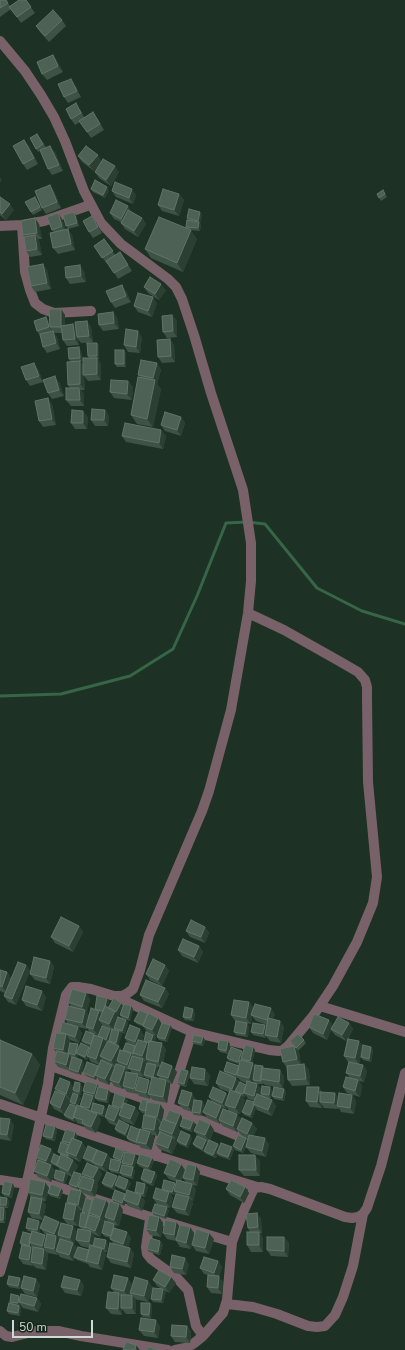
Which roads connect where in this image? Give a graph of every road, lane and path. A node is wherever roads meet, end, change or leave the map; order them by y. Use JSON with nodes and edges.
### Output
{"nodes":[{"id":1,"x":0,"y":42,"type":"edge"},
{"id":2,"x":90,"y":205,"type":"junction"},
{"id":3,"x":22,"y":225,"type":"junction"},
{"id":4,"x":0,"y":226,"type":"edge"},
{"id":5,"x":91,"y":311,"type":"dead end"},
{"id":6,"x":248,"y":613,"type":"junction"},
{"id":7,"x":114,"y":996,"type":"junction"},
{"id":8,"x":320,"y":1006,"type":"junction"},
{"id":9,"x":192,"y":1032,"type":"junction"},
{"id":10,"x":405,"y":1032,"type":"edge"},
{"id":11,"x":51,"y":1066,"type":"junction"},
{"id":12,"x":405,"y":1073,"type":"edge"},
{"id":13,"x":0,"y":1104,"type":"edge"},
{"id":14,"x":168,"y":1107,"type":"junction"},
{"id":15,"x":40,"y":1118,"type":"junction"},
{"id":16,"x":246,"y":1139,"type":"edge"},
{"id":17,"x":155,"y":1156,"type":"junction"},
{"id":18,"x":0,"y":1180,"type":"edge"},
{"id":19,"x":27,"y":1181,"type":"junction"},
{"id":20,"x":257,"y":1187,"type":"junction"},
{"id":21,"x":363,"y":1214,"type":"junction"},
{"id":22,"x":150,"y":1217,"type":"junction"},
{"id":23,"x":232,"y":1242,"type":"junction"},
{"id":24,"x":0,"y":1272,"type":"edge"},
{"id":25,"x":227,"y":1304,"type":"junction"},
{"id":26,"x":0,"y":1331,"type":"edge"},
{"id":27,"x":203,"y":1336,"type":"junction"},
{"id":28,"x":168,"y":1350,"type":"edge"},
{"id":29,"x":175,"y":1350,"type":"edge"}],
"edges":[{"from":1,"to":2,"type":"street"},
{"from":2,"to":3,"type":"street"},
{"from":2,"to":6,"type":"street"},
{"from":3,"to":4,"type":"street"},
{"from":3,"to":5,"type":"street"},
{"from":6,"to":7,"type":"street"},
{"from":6,"to":8,"type":"street"},
{"from":7,"to":9,"type":"street"},
{"from":7,"to":11,"type":"street"},
{"from":8,"to":9,"type":"street"},
{"from":8,"to":10,"type":"street"},
{"from":9,"to":14,"type":"street"},
{"from":11,"to":14,"type":"street"},
{"from":11,"to":15,"type":"street"},
{"from":12,"to":21,"type":"street"},
{"from":13,"to":15,"type":"street"},
{"from":14,"to":16,"type":"street"},
{"from":14,"to":17,"type":"street"},
{"from":15,"to":17,"type":"street"},
{"from":15,"to":19,"type":"street"},
{"from":17,"to":20,"type":"street"},
{"from":18,"to":19,"type":"street"},
{"from":19,"to":22,"type":"street"},
{"from":19,"to":24,"type":"street"},
{"from":20,"to":21,"type":"street"},
{"from":20,"to":23,"type":"street"},
{"from":21,"to":25,"type":"street"},
{"from":22,"to":23,"type":"street"},
{"from":22,"to":27,"type":"street"},
{"from":23,"to":25,"type":"street"},
{"from":25,"to":27,"type":"street"},
{"from":26,"to":28,"type":"street"},
{"from":27,"to":29,"type":"street"}]}
